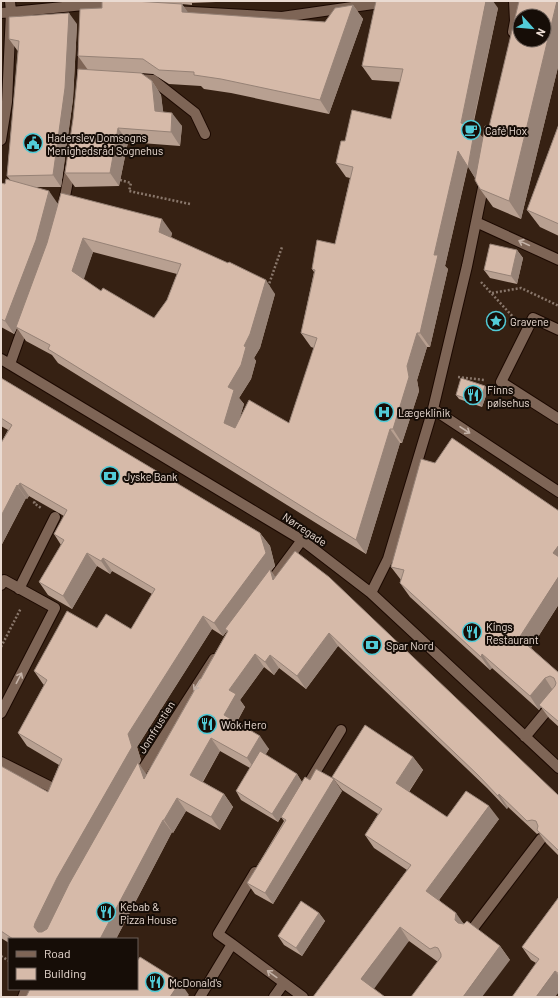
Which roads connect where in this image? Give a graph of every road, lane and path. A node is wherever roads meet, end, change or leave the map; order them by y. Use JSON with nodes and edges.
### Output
{"nodes":[{"id":1,"x":10,"y":1,"type":"edge"},
{"id":2,"x":394,"y":1,"type":"edge"},
{"id":3,"x":514,"y":1,"type":"edge"},
{"id":4,"x":335,"y":6,"type":"edge"},
{"id":5,"x":124,"y":8,"type":"edge"},
{"id":6,"x":163,"y":10,"type":"edge"},
{"id":7,"x":6,"y":12,"type":"edge"},
{"id":8,"x":83,"y":36,"type":"edge"},
{"id":9,"x":510,"y":44,"type":"edge"},
{"id":10,"x":130,"y":78,"type":"edge"},
{"id":11,"x":4,"y":86,"type":"edge"},
{"id":12,"x":80,"y":95,"type":"edge"},
{"id":13,"x":205,"y":134,"type":"dead end"},
{"id":14,"x":1,"y":140,"type":"edge"},
{"id":15,"x":73,"y":155,"type":"edge"},
{"id":16,"x":487,"y":168,"type":"edge"},
{"id":17,"x":120,"y":180,"type":"dead end"},
{"id":18,"x":190,"y":204,"type":"dead end"},
{"id":19,"x":62,"y":214,"type":"edge"},
{"id":20,"x":476,"y":222,"type":"junction"},
{"id":21,"x":282,"y":247,"type":"dead end"},
{"id":22,"x":559,"y":260,"type":"edge"},
{"id":23,"x":467,"y":266,"type":"junction"},
{"id":24,"x":267,"y":290,"type":"edge"},
{"id":25,"x":491,"y":293,"type":"junction"},
{"id":26,"x":559,"y":306,"type":"edge"},
{"id":27,"x":29,"y":313,"type":"edge"},
{"id":28,"x":559,"y":330,"type":"edge"},
{"id":29,"x":526,"y":332,"type":"junction"},
{"id":30,"x":5,"y":361,"type":"edge"},
{"id":31,"x":441,"y":375,"type":"junction"},
{"id":32,"x":501,"y":382,"type":"junction"},
{"id":33,"x":432,"y":409,"type":"junction"},
{"id":34,"x":559,"y":419,"type":"edge"},
{"id":35,"x":559,"y":492,"type":"edge"},
{"id":36,"x":38,"y":497,"type":"edge"},
{"id":37,"x":56,"y":517,"type":"joint"},
{"id":38,"x":302,"y":540,"type":"junction"},
{"id":39,"x":1,"y":585,"type":"edge"},
{"id":40,"x":19,"y":589,"type":"junction"},
{"id":41,"x":370,"y":593,"type":"junction"},
{"id":42,"x":28,"y":594,"type":"junction"},
{"id":43,"x":261,"y":596,"type":"edge"},
{"id":44,"x":1,"y":647,"type":"edge"},
{"id":45,"x":220,"y":652,"type":"edge"},
{"id":46,"x":559,"y":696,"type":"edge"},
{"id":47,"x":1,"y":713,"type":"edge"},
{"id":48,"x":341,"y":730,"type":"dead end"},
{"id":49,"x":525,"y":737,"type":"junction"},
{"id":50,"x":1,"y":762,"type":"edge"},
{"id":51,"x":559,"y":768,"type":"edge"},
{"id":52,"x":55,"y":789,"type":"edge"},
{"id":53,"x":304,"y":791,"type":"edge"},
{"id":54,"x":130,"y":792,"type":"edge"},
{"id":55,"x":541,"y":839,"type":"edge"},
{"id":56,"x":259,"y":866,"type":"edge"},
{"id":57,"x":471,"y":930,"type":"edge"},
{"id":58,"x":232,"y":944,"type":"junction"},
{"id":59,"x":284,"y":983,"type":"junction"},
{"id":60,"x":200,"y":997,"type":"edge"},
{"id":61,"x":274,"y":997,"type":"edge"},
{"id":62,"x":304,"y":997,"type":"edge"}],
"edges":[{"from":1,"to":7,"type":"street"},
{"from":2,"to":4,"type":"street"},
{"from":3,"to":9,"type":"street"},
{"from":4,"to":6,"type":"street"},
{"from":5,"to":7,"type":"street"},
{"from":7,"to":11,"type":"street"},
{"from":8,"to":12,"type":"street"},
{"from":10,"to":13,"type":"street"},
{"from":11,"to":14,"type":"street"},
{"from":15,"to":19,"type":"street"},
{"from":16,"to":20,"type":"street"},
{"from":17,"to":18,"type":"path"},
{"from":22,"to":20,"type":"street","one_way":true},
{"from":20,"to":23,"type":"street"},
{"from":21,"to":24,"type":"path"},
{"from":23,"to":25,"type":"path"},
{"from":23,"to":31,"type":"street"},
{"from":25,"to":26,"type":"path"},
{"from":25,"to":29,"type":"path"},
{"from":27,"to":30,"type":"street"},
{"from":28,"to":29,"type":"street"},
{"from":29,"to":32,"type":"street"},
{"from":30,"to":38,"type":"street","name":"Nørregade"},
{"from":31,"to":32,"type":"path"},
{"from":31,"to":33,"type":"street"},
{"from":32,"to":34,"type":"street"},
{"from":33,"to":35,"type":"street","one_way":true},
{"from":33,"to":41,"type":"street"},
{"from":36,"to":37,"type":"path"},
{"from":37,"to":40,"type":"street"},
{"from":38,"to":41,"type":"street","name":"Nørregade"},
{"from":38,"to":43,"type":"street"},
{"from":39,"to":40,"type":"street"},
{"from":40,"to":42,"type":"street"},
{"from":41,"to":49,"type":"street","name":"Nørregade"},
{"from":42,"to":44,"type":"path"},
{"from":47,"to":42,"type":"street","one_way":true},
{"from":45,"to":54,"type":"street","name":"Jomfrustien","one_way":true},
{"from":46,"to":49,"type":"street"},
{"from":48,"to":53,"type":"street"},
{"from":49,"to":51,"type":"street","name":"Nørregade"},
{"from":50,"to":52,"type":"street"},
{"from":55,"to":57,"type":"street"},
{"from":56,"to":58,"type":"street"},
{"from":59,"to":58,"type":"street","one_way":true},
{"from":58,"to":60,"type":"street"},
{"from":59,"to":61,"type":"street"},
{"from":59,"to":62,"type":"street"}]}
